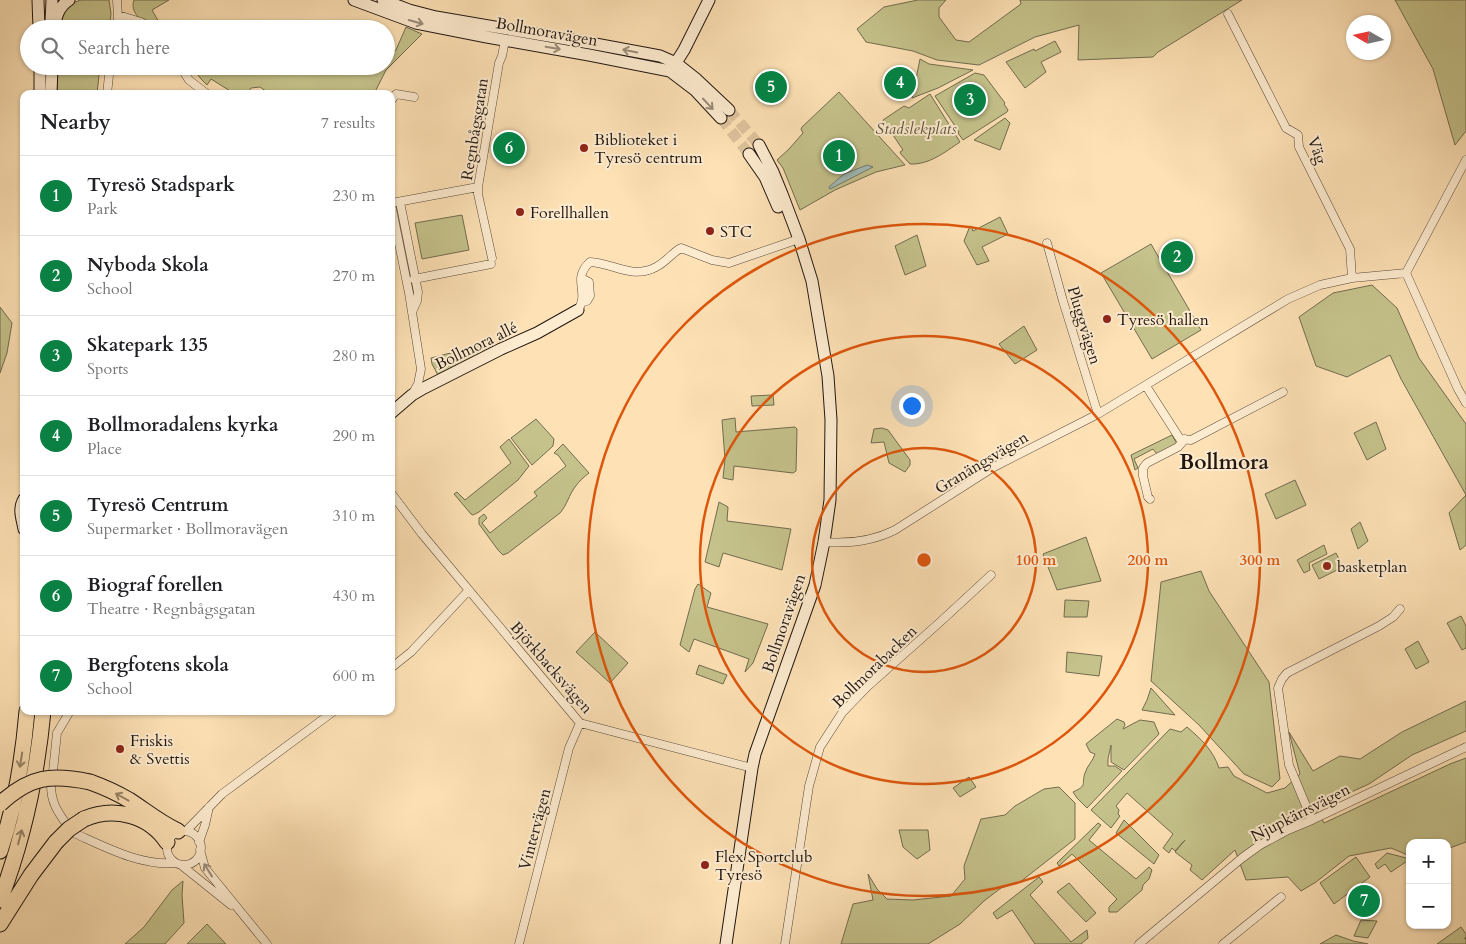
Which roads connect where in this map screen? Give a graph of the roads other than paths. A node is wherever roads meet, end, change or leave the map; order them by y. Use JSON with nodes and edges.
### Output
{"nodes":[{"id":1,"x":38,"y":0,"type":"edge"},
{"id":2,"x":52,"y":0,"type":"edge"},
{"id":3,"x":70,"y":0,"type":"edge"},
{"id":4,"x":117,"y":0,"type":"edge"},
{"id":5,"x":354,"y":0,"type":"edge"},
{"id":6,"x":383,"y":0,"type":"edge"},
{"id":7,"x":709,"y":0,"type":"edge"},
{"id":8,"x":1228,"y":14,"type":"dead end"},
{"id":9,"x":118,"y":15,"type":"junction"},
{"id":10,"x":39,"y":20,"type":"edge"},
{"id":11,"x":53,"y":20,"type":"edge"},
{"id":12,"x":55,"y":20,"type":"edge"},
{"id":13,"x":117,"y":20,"type":"edge"},
{"id":14,"x":134,"y":20,"type":"edge"},
{"id":15,"x":505,"y":35,"type":"junction"},
{"id":16,"x":673,"y":67,"type":"junction"},
{"id":17,"x":40,"y":75,"type":"edge"},
{"id":18,"x":52,"y":75,"type":"edge"},
{"id":19,"x":109,"y":75,"type":"edge"},
{"id":20,"x":185,"y":75,"type":"edge"},
{"id":21,"x":40,"y":90,"type":"edge"},
{"id":22,"x":51,"y":90,"type":"edge"},
{"id":23,"x":107,"y":90,"type":"edge"},
{"id":24,"x":202,"y":90,"type":"edge"},
{"id":25,"x":395,"y":95,"type":"edge"},
{"id":26,"x":414,"y":97,"type":"dead end"},
{"id":27,"x":725,"y":114,"type":"tunnel mouth"},
{"id":28,"x":759,"y":145,"type":"tunnel mouth"},
{"id":29,"x":749,"y":154,"type":"tunnel mouth"},
{"id":30,"x":1466,"y":160,"type":"edge"},
{"id":31,"x":478,"y":187,"type":"junction"},
{"id":32,"x":400,"y":202,"type":"junction"},
{"id":33,"x":395,"y":203,"type":"edge"},
{"id":34,"x":395,"y":225,"type":"edge"},
{"id":35,"x":795,"y":240,"type":"junction"},
{"id":36,"x":1047,"y":243,"type":"dead end"},
{"id":37,"x":1406,"y":273,"type":"junction"},
{"id":38,"x":1352,"y":278,"type":"junction"},
{"id":39,"x":414,"y":279,"type":"junction"},
{"id":40,"x":581,"y":306,"type":"joint"},
{"id":41,"x":412,"y":312,"type":"junction"},
{"id":42,"x":1146,"y":386,"type":"junction"},
{"id":43,"x":1283,"y":392,"type":"dead end"},
{"id":44,"x":412,"y":395,"type":"junction"},
{"id":45,"x":1466,"y":404,"type":"edge"},
{"id":46,"x":395,"y":410,"type":"edge"},
{"id":47,"x":1098,"y":414,"type":"junction"},
{"id":48,"x":1185,"y":439,"type":"junction"},
{"id":49,"x":395,"y":498,"type":"edge"},
{"id":50,"x":1150,"y":499,"type":"dead end"},
{"id":51,"x":824,"y":542,"type":"junction"},
{"id":52,"x":991,"y":575,"type":"dead end"},
{"id":53,"x":469,"y":590,"type":"junction"},
{"id":54,"x":1400,"y":609,"type":"dead end"},
{"id":55,"x":395,"y":665,"type":"edge"},
{"id":56,"x":26,"y":715,"type":"edge"},
{"id":57,"x":43,"y":715,"type":"edge"},
{"id":58,"x":68,"y":715,"type":"edge"},
{"id":59,"x":329,"y":715,"type":"edge"},
{"id":60,"x":580,"y":723,"type":"junction"},
{"id":61,"x":1466,"y":747,"type":"edge"},
{"id":62,"x":752,"y":768,"type":"junction"},
{"id":63,"x":58,"y":778,"type":"dead end"},
{"id":64,"x":52,"y":785,"type":"junction"},
{"id":65,"x":0,"y":804,"type":"edge"},
{"id":66,"x":209,"y":807,"type":"junction"},
{"id":67,"x":1312,"y":820,"type":"junction"},
{"id":68,"x":67,"y":825,"type":"dead end"},
{"id":69,"x":76,"y":834,"type":"dead end"},
{"id":70,"x":175,"y":839,"type":"junction"},
{"id":71,"x":200,"y":842,"type":"junction"},
{"id":72,"x":200,"y":850,"type":"junction"},
{"id":73,"x":0,"y":851,"type":"edge"},
{"id":74,"x":155,"y":862,"type":"junction"},
{"id":75,"x":178,"y":864,"type":"junction"},
{"id":76,"x":1281,"y":897,"type":"dead end"},
{"id":77,"x":0,"y":900,"type":"edge"},
{"id":78,"x":242,"y":914,"type":"junction"},
{"id":79,"x":0,"y":924,"type":"edge"},
{"id":80,"x":267,"y":944,"type":"edge"},
{"id":81,"x":519,"y":944,"type":"edge"},
{"id":82,"x":726,"y":944,"type":"edge"},
{"id":83,"x":785,"y":944,"type":"edge"},
{"id":84,"x":1139,"y":944,"type":"edge"},
{"id":85,"x":1223,"y":944,"type":"edge"}],
"edges":[{"from":1,"to":10,"type":"street"},
{"from":2,"to":11,"type":"street"},
{"from":3,"to":12,"type":"street"},
{"from":4,"to":9,"type":"street"},
{"from":5,"to":15,"type":"street","name":"Bollmoravägen","one_way":true},
{"from":6,"to":15,"type":"street","name":"Bollmoravägen"},
{"from":7,"to":16,"type":"street"},
{"from":8,"to":38,"type":"street","name":"Väg"},
{"from":9,"to":13,"type":"street"},
{"from":9,"to":14,"type":"street"},
{"from":15,"to":16,"type":"street","name":"Bollmoravägen"},
{"from":15,"to":31,"type":"street","name":"Regnbågsgatan"},
{"from":16,"to":27,"type":"street","name":"Bollmoravägen"},
{"from":17,"to":21,"type":"street"},
{"from":18,"to":22,"type":"street"},
{"from":19,"to":23,"type":"street"},
{"from":20,"to":24,"type":"street"},
{"from":25,"to":26,"type":"street"},
{"from":28,"to":35,"type":"street","name":"Bollmoravägen"},
{"from":29,"to":35,"type":"street","name":"Bollmoravägen"},
{"from":30,"to":37,"type":"street"},
{"from":31,"to":32,"type":"street"},
{"from":31,"to":39,"type":"street","name":"Regnbågsgatan"},
{"from":32,"to":33,"type":"street"},
{"from":32,"to":39,"type":"street"},
{"from":34,"to":41,"type":"street"},
{"from":35,"to":40,"type":"street"},
{"from":35,"to":51,"type":"street","name":"Bollmoravägen"},
{"from":36,"to":47,"type":"street","name":"Pluggvägen"},
{"from":37,"to":38,"type":"street","name":"Granängsvägen"},
{"from":37,"to":45,"type":"street"},
{"from":38,"to":42,"type":"street","name":"Granängsvägen"},
{"from":39,"to":41,"type":"street"},
{"from":40,"to":44,"type":"street","name":"Bollmora allé"},
{"from":41,"to":44,"type":"street"},
{"from":42,"to":47,"type":"street","name":"Granängsvägen"},
{"from":42,"to":48,"type":"street"},
{"from":43,"to":48,"type":"street"},
{"from":44,"to":46,"type":"street","name":"Bollmora allé"},
{"from":47,"to":51,"type":"street","name":"Granängsvägen"},
{"from":48,"to":50,"type":"street"},
{"from":49,"to":53,"type":"street","name":"Björkbacksvägen"},
{"from":51,"to":62,"type":"street","name":"Bollmoravägen"},
{"from":52,"to":83,"type":"street","name":"Bollmorabacken"},
{"from":53,"to":55,"type":"street"},
{"from":53,"to":60,"type":"street","name":"Björkbacksvägen"},
{"from":54,"to":67,"type":"street"},
{"from":56,"to":73,"type":"highway","one_way":true},
{"from":77,"to":57,"type":"highway","one_way":true},
{"from":58,"to":64,"type":"street"},
{"from":59,"to":66,"type":"street"},
{"from":60,"to":62,"type":"street","name":"Björkbacksvägen"},
{"from":60,"to":81,"type":"street","name":"Vintervägen"},
{"from":61,"to":67,"type":"street","name":"Njupkärrsvägen"},
{"from":62,"to":82,"type":"street","name":"Bollmoravägen"},
{"from":63,"to":64,"type":"street"},
{"from":64,"to":68,"type":"street"},
{"from":70,"to":65,"type":"highway","one_way":true,"bridge":true},
{"from":66,"to":70,"type":"street"},
{"from":66,"to":71,"type":"street"},
{"from":67,"to":84,"type":"street","name":"Njupkärrsvägen"},
{"from":69,"to":74,"type":"street"},
{"from":70,"to":71,"type":"street"},
{"from":70,"to":74,"type":"street"},
{"from":70,"to":75,"type":"street"},
{"from":70,"to":79,"type":"highway","bridge":true},
{"from":71,"to":72,"type":"street"},
{"from":72,"to":75,"type":"street"},
{"from":78,"to":72,"type":"street","one_way":true},
{"from":74,"to":75,"type":"street"},
{"from":75,"to":78,"type":"street"},
{"from":76,"to":85,"type":"street"},
{"from":78,"to":80,"type":"street"}]}
